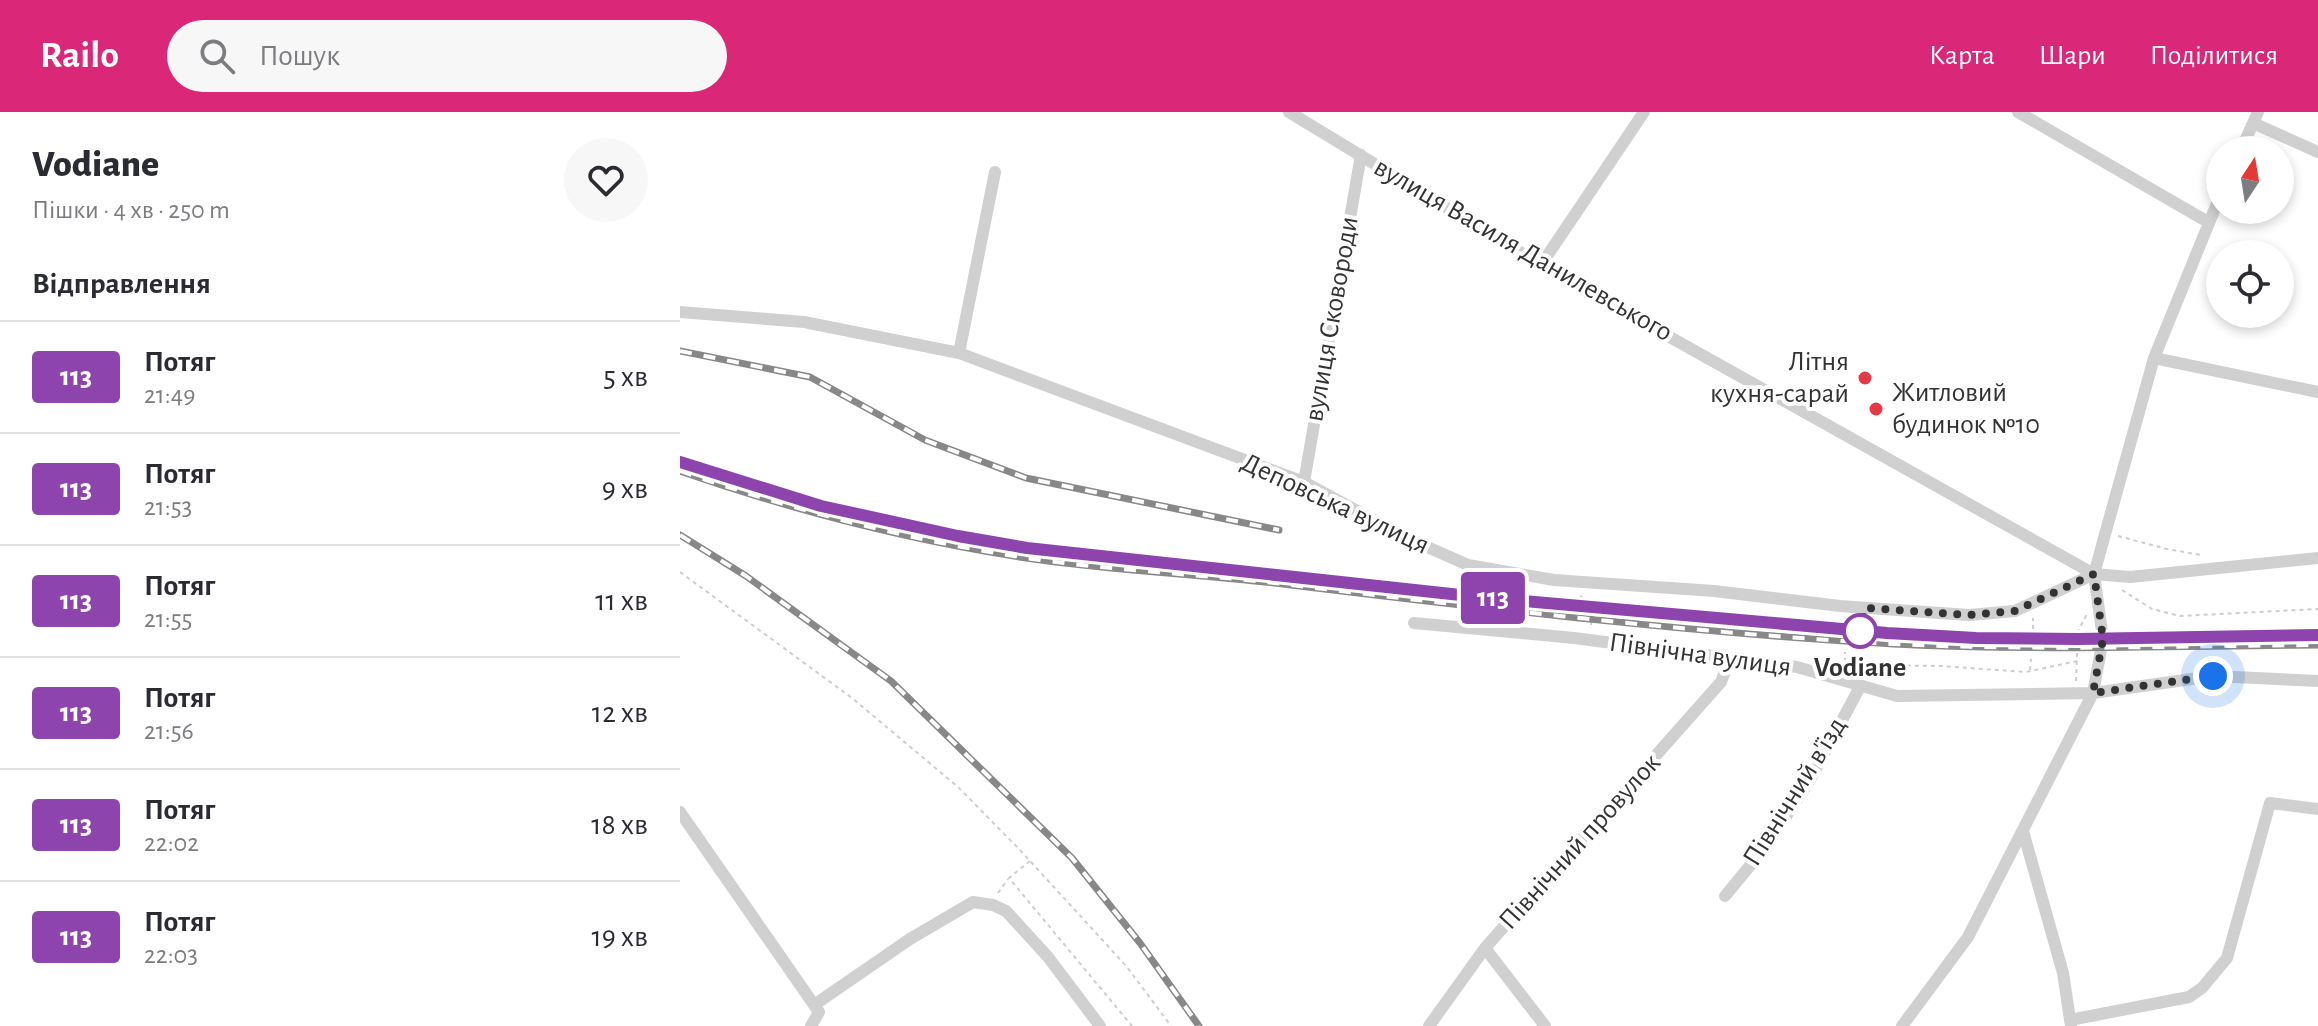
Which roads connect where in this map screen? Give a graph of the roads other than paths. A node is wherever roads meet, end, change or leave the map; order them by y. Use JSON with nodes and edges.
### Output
{"nodes":[{"id":1,"x":1644,"y":112,"type":"edge"},
{"id":2,"x":2018,"y":112,"type":"edge"},
{"id":3,"x":1299,"y":114,"type":"edge"},
{"id":4,"x":2255,"y":118,"type":"edge"},
{"id":5,"x":2318,"y":152,"type":"edge"},
{"id":6,"x":1361,"y":155,"type":"junction"},
{"id":7,"x":995,"y":172,"type":"dead end"},
{"id":8,"x":2206,"y":221,"type":"edge"},
{"id":9,"x":2207,"y":224,"type":"edge"},
{"id":10,"x":1541,"y":265,"type":"junction"},
{"id":11,"x":680,"y":312,"type":"edge"},
{"id":12,"x":959,"y":353,"type":"junction"},
{"id":13,"x":2154,"y":358,"type":"junction"},
{"id":14,"x":2318,"y":392,"type":"edge"},
{"id":15,"x":1304,"y":482,"type":"junction"},
{"id":16,"x":2318,"y":558,"type":"edge"},
{"id":17,"x":2094,"y":574,"type":"junction"},
{"id":18,"x":1414,"y":623,"type":"dead end"},
{"id":19,"x":1730,"y":658,"type":"junction"},
{"id":20,"x":2318,"y":681,"type":"edge"},
{"id":21,"x":1861,"y":685,"type":"junction"},
{"id":22,"x":2093,"y":693,"type":"junction"},
{"id":23,"x":2318,"y":809,"type":"edge"},
{"id":24,"x":680,"y":812,"type":"edge"},
{"id":25,"x":2023,"y":831,"type":"junction"},
{"id":26,"x":1725,"y":896,"type":"dead end"},
{"id":27,"x":1485,"y":948,"type":"junction"},
{"id":28,"x":814,"y":1005,"type":"junction"},
{"id":29,"x":2070,"y":1023,"type":"edge"},
{"id":30,"x":811,"y":1026,"type":"edge"},
{"id":31,"x":1100,"y":1026,"type":"edge"},
{"id":32,"x":1429,"y":1026,"type":"edge"},
{"id":33,"x":1545,"y":1026,"type":"edge"},
{"id":34,"x":1902,"y":1026,"type":"edge"}],
"edges":[{"from":1,"to":10,"type":"street"},
{"from":2,"to":8,"type":"street"},
{"from":3,"to":6,"type":"street","name":"вулиця Василя Данилевського"},
{"from":4,"to":5,"type":"street"},
{"from":6,"to":10,"type":"street","name":"вулиця Василя Данилевського"},
{"from":6,"to":15,"type":"street","name":"вулиця Сковороди"},
{"from":7,"to":12,"type":"street"},
{"from":9,"to":13,"type":"street"},
{"from":10,"to":17,"type":"street","name":"вулиця Василя Данилевського"},
{"from":11,"to":12,"type":"street","name":"Деповська вулиця"},
{"from":12,"to":15,"type":"street","name":"Деповська вулиця"},
{"from":13,"to":14,"type":"street"},
{"from":13,"to":17,"type":"street"},
{"from":15,"to":17,"type":"street","name":"Деповська вулиця"},
{"from":16,"to":17,"type":"street"},
{"from":17,"to":22,"type":"street"},
{"from":18,"to":19,"type":"street","name":"Північна вулиця"},
{"from":19,"to":21,"type":"street","name":"Північна вулиця"},
{"from":19,"to":27,"type":"street","name":"Північний провулок"},
{"from":20,"to":22,"type":"street","name":"Північна вулиця"},
{"from":21,"to":22,"type":"street","name":"Північна вулиця"},
{"from":21,"to":26,"type":"street","name":"Північний в'їзд"},
{"from":22,"to":25,"type":"street"},
{"from":23,"to":29,"type":"street"},
{"from":24,"to":28,"type":"street"},
{"from":25,"to":29,"type":"street"},
{"from":25,"to":34,"type":"street"},
{"from":27,"to":32,"type":"street","name":"Північний провулок"},
{"from":27,"to":33,"type":"street"},
{"from":28,"to":30,"type":"street"},
{"from":28,"to":31,"type":"street"}]}
